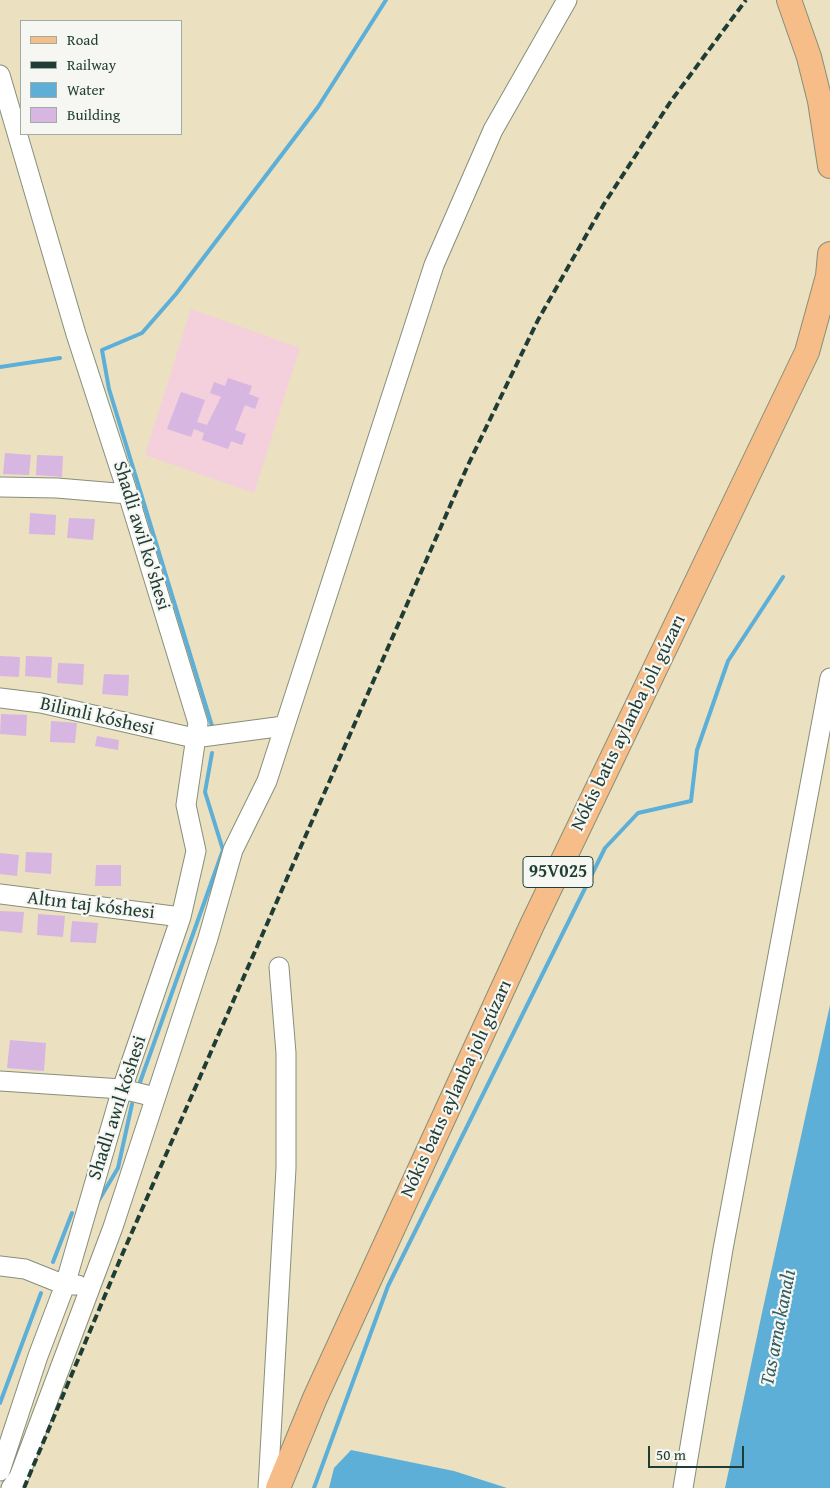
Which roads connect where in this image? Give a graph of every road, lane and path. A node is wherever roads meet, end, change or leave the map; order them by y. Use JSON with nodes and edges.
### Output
{"nodes":[{"id":1,"x":567,"y":0,"type":"edge"},
{"id":2,"x":786,"y":4,"type":"edge"},
{"id":3,"x":0,"y":75,"type":"edge"},
{"id":4,"x":830,"y":166,"type":"edge"},
{"id":5,"x":829,"y":269,"type":"edge"},
{"id":6,"x":0,"y":487,"type":"edge"},
{"id":7,"x":128,"y":494,"type":"junction"},
{"id":8,"x":830,"y":678,"type":"edge"},
{"id":9,"x":0,"y":698,"type":"edge"},
{"id":10,"x":284,"y":726,"type":"junction"},
{"id":11,"x":194,"y":738,"type":"junction"},
{"id":12,"x":0,"y":894,"type":"edge"},
{"id":13,"x":181,"y":917,"type":"junction"},
{"id":14,"x":279,"y":967,"type":"dead end"},
{"id":15,"x":0,"y":1081,"type":"edge"},
{"id":16,"x":122,"y":1089,"type":"junction"},
{"id":17,"x":156,"y":1097,"type":"junction"},
{"id":18,"x":0,"y":1266,"type":"edge"},
{"id":19,"x":65,"y":1285,"type":"junction"},
{"id":20,"x":90,"y":1286,"type":"junction"},
{"id":21,"x":2,"y":1459,"type":"edge"},
{"id":22,"x":10,"y":1488,"type":"edge"},
{"id":23,"x":268,"y":1488,"type":"edge"},
{"id":24,"x":278,"y":1488,"type":"edge"},
{"id":25,"x":683,"y":1488,"type":"edge"}],
"edges":[{"from":1,"to":10,"type":"street"},
{"from":2,"to":4,"type":"main road"},
{"from":3,"to":7,"type":"street","name":"Shadli awil ko'shesi"},
{"from":5,"to":24,"type":"main road","name":"Nókis batıs aylanba jolı gúzarı","number":"95V025"},
{"from":6,"to":7,"type":"street"},
{"from":7,"to":11,"type":"street","name":"Shadli awil ko'shesi"},
{"from":8,"to":25,"type":"street"},
{"from":9,"to":11,"type":"street","name":"Bilimli kóshesi"},
{"from":10,"to":11,"type":"street"},
{"from":10,"to":17,"type":"street"},
{"from":11,"to":13,"type":"street","name":"Shadlı awıl kóshesi"},
{"from":12,"to":13,"type":"street","name":"Altın taj kóshesi"},
{"from":13,"to":16,"type":"street","name":"Shadlı awıl kóshesi"},
{"from":14,"to":23,"type":"street"},
{"from":15,"to":16,"type":"street"},
{"from":16,"to":17,"type":"street"},
{"from":16,"to":19,"type":"street","name":"Shadlı awıl kóshesi"},
{"from":17,"to":20,"type":"street"},
{"from":18,"to":19,"type":"street"},
{"from":19,"to":20,"type":"street"},
{"from":19,"to":21,"type":"street","name":"Shadlı awıl kóshesi"},
{"from":20,"to":22,"type":"street"}]}
